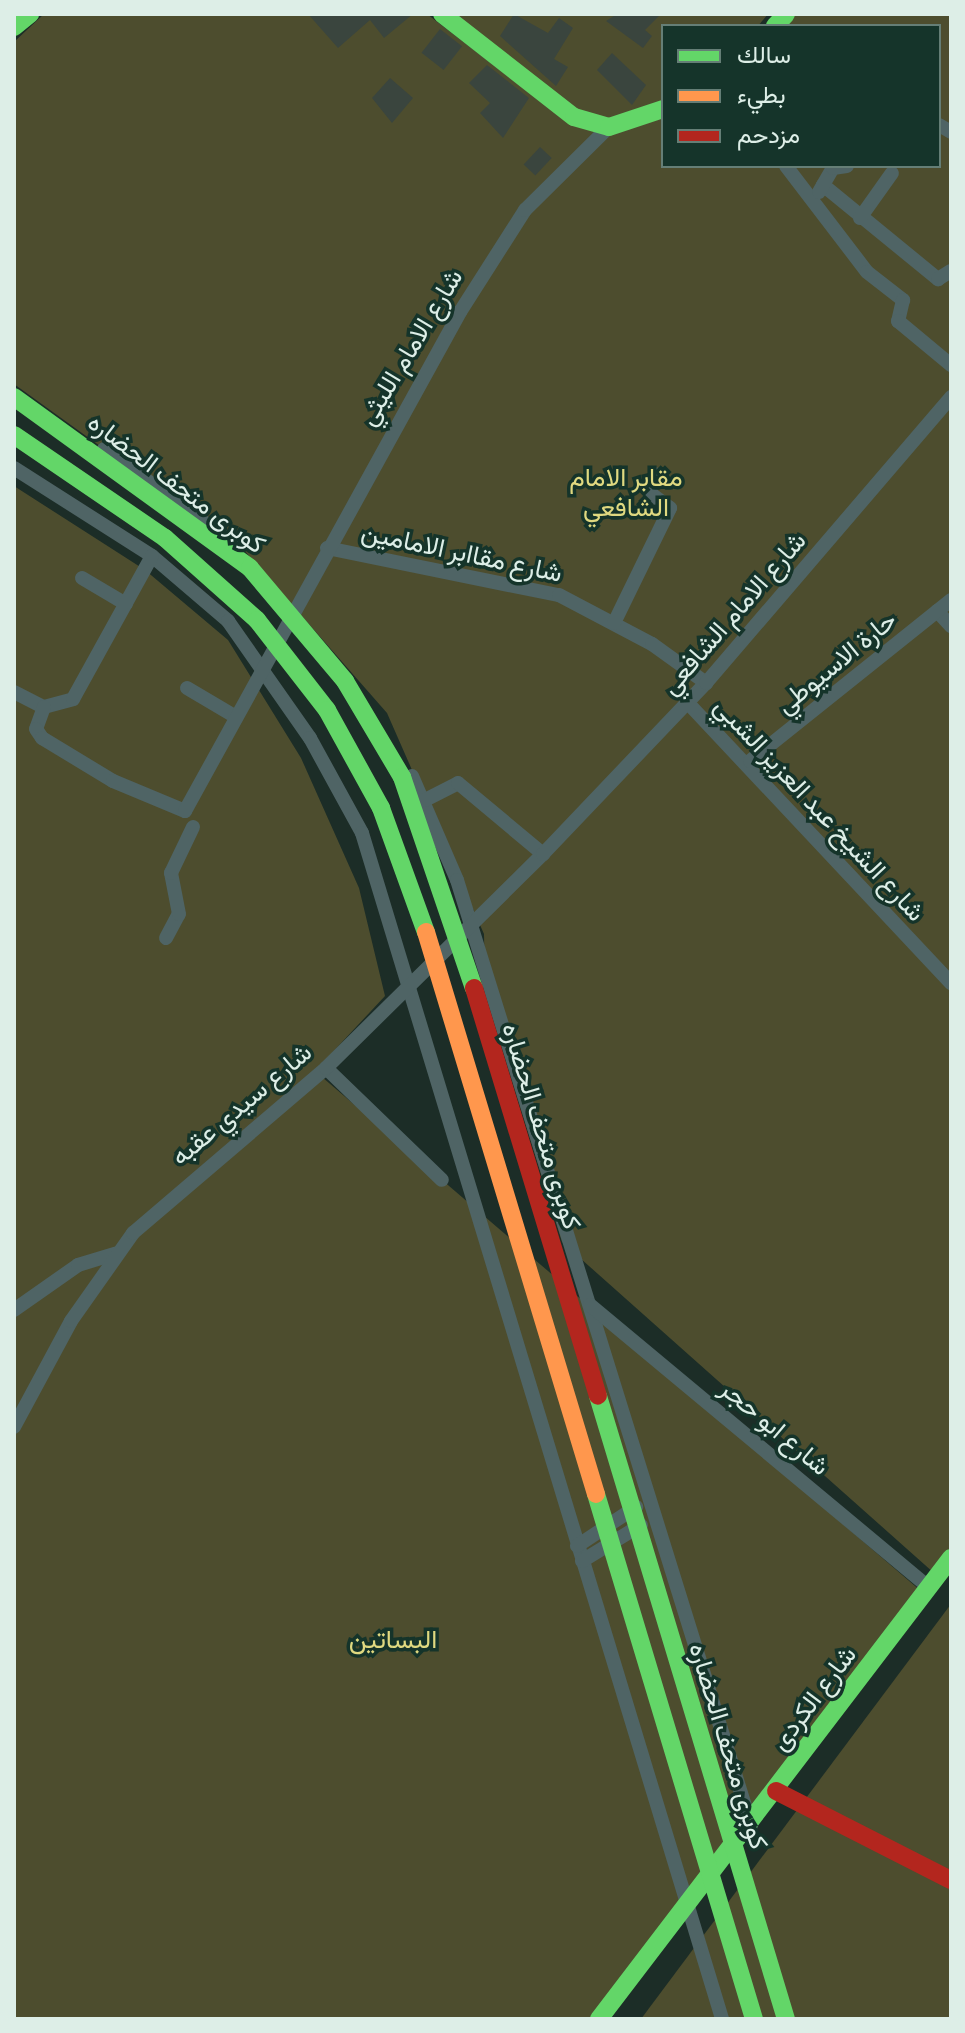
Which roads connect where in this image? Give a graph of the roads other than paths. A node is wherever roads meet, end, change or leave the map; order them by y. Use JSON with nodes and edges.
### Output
{"nodes":[{"id":1,"x":442,"y":14,"type":"edge"},
{"id":2,"x":661,"y":110,"type":"edge"},
{"id":3,"x":609,"y":127,"type":"junction"},
{"id":4,"x":789,"y":168,"type":"edge"},
{"id":5,"x":833,"y":168,"type":"edge"},
{"id":6,"x":892,"y":173,"type":"dead end"},
{"id":7,"x":819,"y":192,"type":"junction"},
{"id":8,"x":860,"y":218,"type":"junction"},
{"id":9,"x":950,"y":273,"type":"edge"},
{"id":10,"x":951,"y":365,"type":"edge"},
{"id":11,"x":14,"y":388,"type":"edge"},
{"id":12,"x":14,"y":397,"type":"edge"},
{"id":13,"x":951,"y":397,"type":"edge"},
{"id":14,"x":14,"y":435,"type":"edge"},
{"id":15,"x":14,"y":468,"type":"edge"},
{"id":16,"x":656,"y":474,"type":"dead end"},
{"id":17,"x":327,"y":548,"type":"junction"},
{"id":18,"x":152,"y":556,"type":"junction"},
{"id":19,"x":82,"y":578,"type":"dead end"},
{"id":20,"x":951,"y":600,"type":"edge"},
{"id":21,"x":126,"y":604,"type":"junction"},
{"id":22,"x":296,"y":607,"type":"junction"},
{"id":23,"x":937,"y":611,"type":"junction"},
{"id":24,"x":614,"y":623,"type":"junction"},
{"id":25,"x":951,"y":626,"type":"edge"},
{"id":26,"x":263,"y":668,"type":"junction"},
{"id":27,"x":706,"y":683,"type":"junction"},
{"id":28,"x":187,"y":688,"type":"dead end"},
{"id":29,"x":14,"y":692,"type":"edge"},
{"id":30,"x":687,"y":702,"type":"junction"},
{"id":31,"x":44,"y":707,"type":"junction"},
{"id":32,"x":236,"y":717,"type":"junction"},
{"id":33,"x":750,"y":761,"type":"junction"},
{"id":34,"x":425,"y":800,"type":"junction"},
{"id":35,"x":185,"y":811,"type":"junction"},
{"id":36,"x":543,"y":854,"type":"junction"},
{"id":37,"x":472,"y":926,"type":"junction"},
{"id":38,"x":166,"y":938,"type":"dead end"},
{"id":39,"x":951,"y":983,"type":"edge"},
{"id":40,"x":408,"y":987,"type":"junction"},
{"id":41,"x":326,"y":1068,"type":"junction"},
{"id":42,"x":442,"y":1180,"type":"dead end"},
{"id":43,"x":115,"y":1254,"type":"junction"},
{"id":44,"x":589,"y":1304,"type":"junction"},
{"id":45,"x":14,"y":1310,"type":"edge"},
{"id":46,"x":14,"y":1427,"type":"edge"},
{"id":47,"x":649,"y":1498,"type":"junction"},
{"id":48,"x":655,"y":1517,"type":"junction"},
{"id":49,"x":577,"y":1546,"type":"junction"},
{"id":50,"x":951,"y":1558,"type":"edge"},
{"id":51,"x":582,"y":1561,"type":"junction"},
{"id":52,"x":929,"y":1587,"type":"junction"},
{"id":53,"x":776,"y":1791,"type":"junction"},
{"id":54,"x":751,"y":1826,"type":"junction"},
{"id":55,"x":951,"y":1880,"type":"edge"},
{"id":56,"x":687,"y":1909,"type":"junction"},
{"id":57,"x":599,"y":2019,"type":"edge"},
{"id":58,"x":722,"y":2019,"type":"edge"},
{"id":59,"x":754,"y":2019,"type":"edge"},
{"id":60,"x":786,"y":2019,"type":"edge"}],
"edges":[{"from":1,"to":3,"type":"main road"},
{"from":2,"to":3,"type":"main road","name":"شارع الامام الليثي"},
{"from":3,"to":17,"type":"street","name":"شارع الامام الليثي"},
{"from":4,"to":7,"type":"street"},
{"from":5,"to":7,"type":"street"},
{"from":6,"to":8,"type":"street"},
{"from":7,"to":8,"type":"street"},
{"from":7,"to":10,"type":"street"},
{"from":8,"to":9,"type":"street"},
{"from":11,"to":22,"type":"street"},
{"from":12,"to":60,"type":"main road","name":"كوبرى متحف الحضاره","bridge":true},
{"from":13,"to":27,"type":"street","name":"شارع الامام الشافعي"},
{"from":14,"to":59,"type":"main road","name":"كوبرى متحف الحضاره","bridge":true},
{"from":15,"to":18,"type":"street"},
{"from":16,"to":24,"type":"street"},
{"from":17,"to":22,"type":"street","name":"شارع الامام الليثي"},
{"from":17,"to":24,"type":"street","name":"شارع مقاابر الامامين"},
{"from":18,"to":21,"type":"street"},
{"from":18,"to":26,"type":"street"},
{"from":19,"to":21,"type":"street"},
{"from":20,"to":23,"type":"street","name":"حارة الاسيوطي"},
{"from":21,"to":31,"type":"street"},
{"from":22,"to":26,"type":"street","name":"شارع الامام الليثي"},
{"from":22,"to":34,"type":"street"},
{"from":23,"to":25,"type":"street"},
{"from":23,"to":33,"type":"street","name":"حارة الاسيوطي"},
{"from":24,"to":27,"type":"street","name":"شارع مقاابر الامامين"},
{"from":26,"to":32,"type":"street","name":"شارع الامام الليثي"},
{"from":26,"to":40,"type":"street"},
{"from":27,"to":30,"type":"street","name":"شارع الامام الشافعي"},
{"from":28,"to":32,"type":"street"},
{"from":29,"to":31,"type":"street"},
{"from":30,"to":33,"type":"street","name":"شارع الشيخ عبد العزيز الشبي"},
{"from":30,"to":36,"type":"street","name":"شارع الامام الشافعي"},
{"from":31,"to":35,"type":"street"},
{"from":32,"to":35,"type":"street","name":"شارع الامام الليثي"},
{"from":33,"to":39,"type":"street","name":"شارع الشيخ عبد العزيز الشبي"},
{"from":34,"to":36,"type":"street"},
{"from":34,"to":37,"type":"street"},
{"from":35,"to":38,"type":"street"},
{"from":36,"to":37,"type":"street","name":"شارع سيدي عقبه"},
{"from":37,"to":40,"type":"street","name":"شارع سيدي عقبه"},
{"from":37,"to":44,"type":"street"},
{"from":40,"to":41,"type":"street","name":"شارع سيدي عقبه"},
{"from":40,"to":49,"type":"street"},
{"from":41,"to":42,"type":"street"},
{"from":41,"to":43,"type":"street","name":"شارع سيدي عقبه"},
{"from":43,"to":45,"type":"street"},
{"from":43,"to":46,"type":"street","name":"شارع سيدي عقبه"},
{"from":44,"to":47,"type":"street"},
{"from":44,"to":52,"type":"street","name":"شارع ابو حجر"},
{"from":47,"to":48,"type":"street"},
{"from":47,"to":49,"type":"street"},
{"from":48,"to":51,"type":"street"},
{"from":48,"to":54,"type":"street"},
{"from":49,"to":51,"type":"street"},
{"from":50,"to":52,"type":"main road","name":"شارع الكردى"},
{"from":51,"to":56,"type":"street"},
{"from":52,"to":53,"type":"main road","name":"شارع الكردى"},
{"from":53,"to":54,"type":"main road","name":"شارع الكردى"},
{"from":53,"to":55,"type":"main road"},
{"from":54,"to":56,"type":"main road","name":"شارع الكردى"},
{"from":56,"to":57,"type":"main road","name":"شارع الكردى"},
{"from":56,"to":58,"type":"street"}]}
